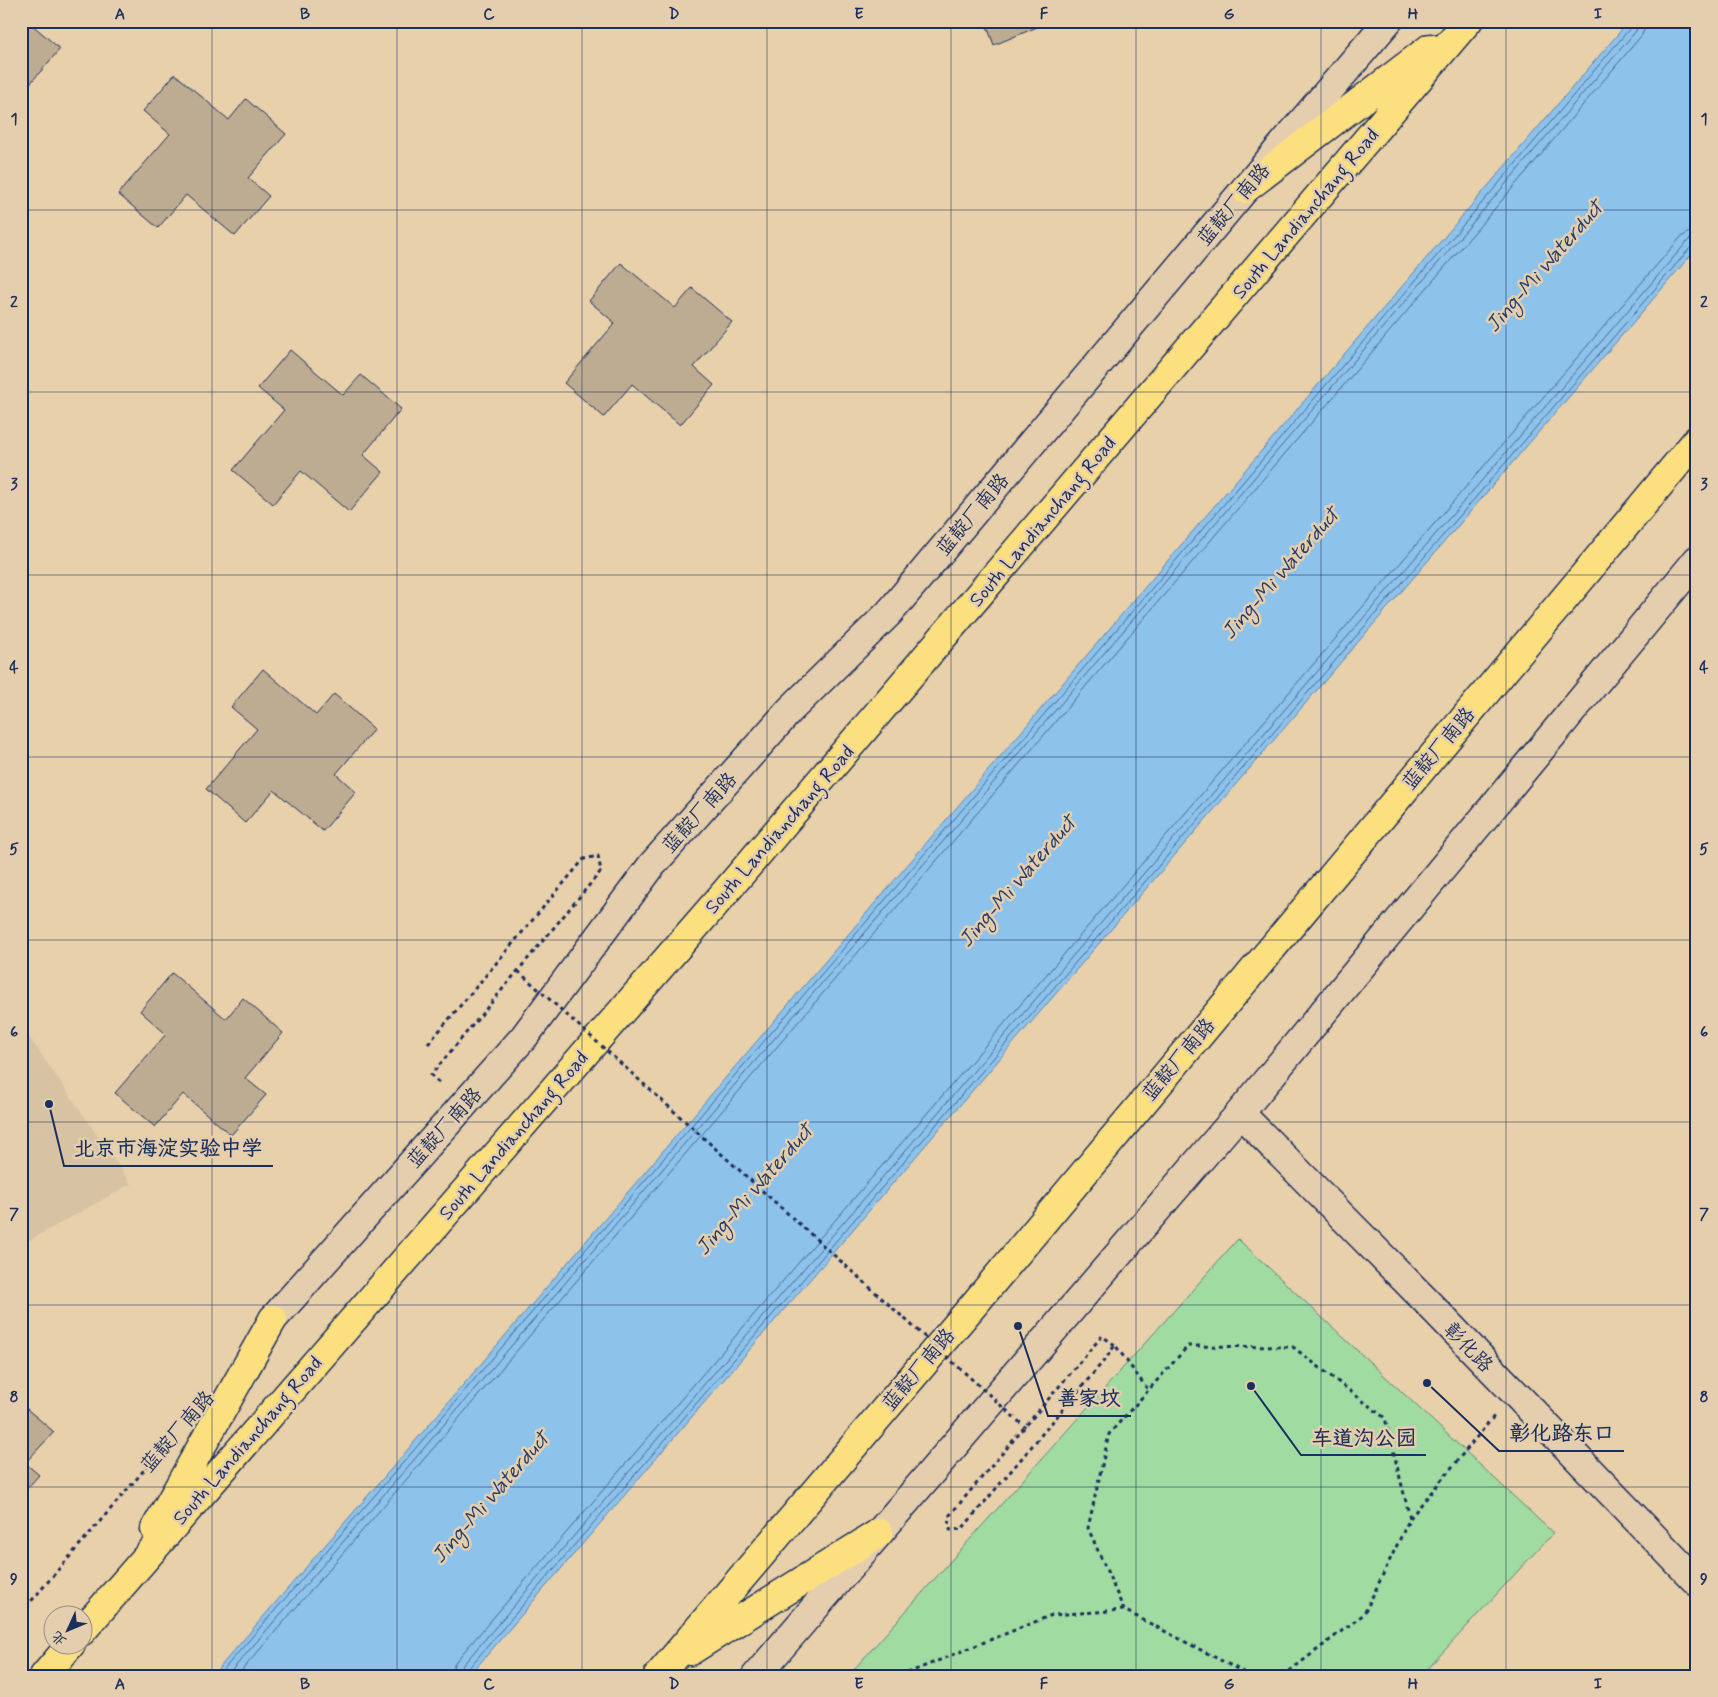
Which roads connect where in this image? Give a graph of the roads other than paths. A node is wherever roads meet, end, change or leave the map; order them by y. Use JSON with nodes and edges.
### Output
{"nodes":[{"id":1,"x":1388,"y":21,"type":"edge"},
{"id":2,"x":1467,"y":21,"type":"edge"},
{"id":3,"x":1245,"y":189,"type":"junction"},
{"id":4,"x":1697,"y":440,"type":"edge"},
{"id":5,"x":1697,"y":560,"type":"edge"},
{"id":6,"x":1240,"y":1113,"type":"junction"},
{"id":7,"x":273,"y":1319,"type":"joint"},
{"id":8,"x":879,"y":1532,"type":"junction"},
{"id":9,"x":127,"y":1579,"type":"junction"},
{"id":10,"x":1697,"y":1582,"type":"edge"},
{"id":11,"x":92,"y":1619,"type":"edge"},
{"id":12,"x":63,"y":1654,"type":"edge"},
{"id":13,"x":662,"y":1670,"type":"edge"},
{"id":14,"x":44,"y":1676,"type":"edge"},
{"id":15,"x":756,"y":1676,"type":"edge"}],
"edges":[{"from":1,"to":3,"type":"street","name":"蓝靛厂南路"},
{"from":2,"to":3,"type":"highway"},
{"from":2,"to":9,"type":"highway","name":"South Landianchang Road"},
{"from":3,"to":7,"type":"street","name":"蓝靛厂南路"},
{"from":4,"to":13,"type":"highway","name":"蓝靛厂南路"},
{"from":5,"to":6,"type":"street"},
{"from":6,"to":8,"type":"street"},
{"from":6,"to":10,"type":"street","name":"彰化路"},
{"from":7,"to":9,"type":"highway"},
{"from":8,"to":13,"type":"highway"},
{"from":8,"to":15,"type":"street"},
{"from":9,"to":11,"type":"highway","name":"South Landianchang Road"},
{"from":12,"to":14,"type":"highway"}]}
